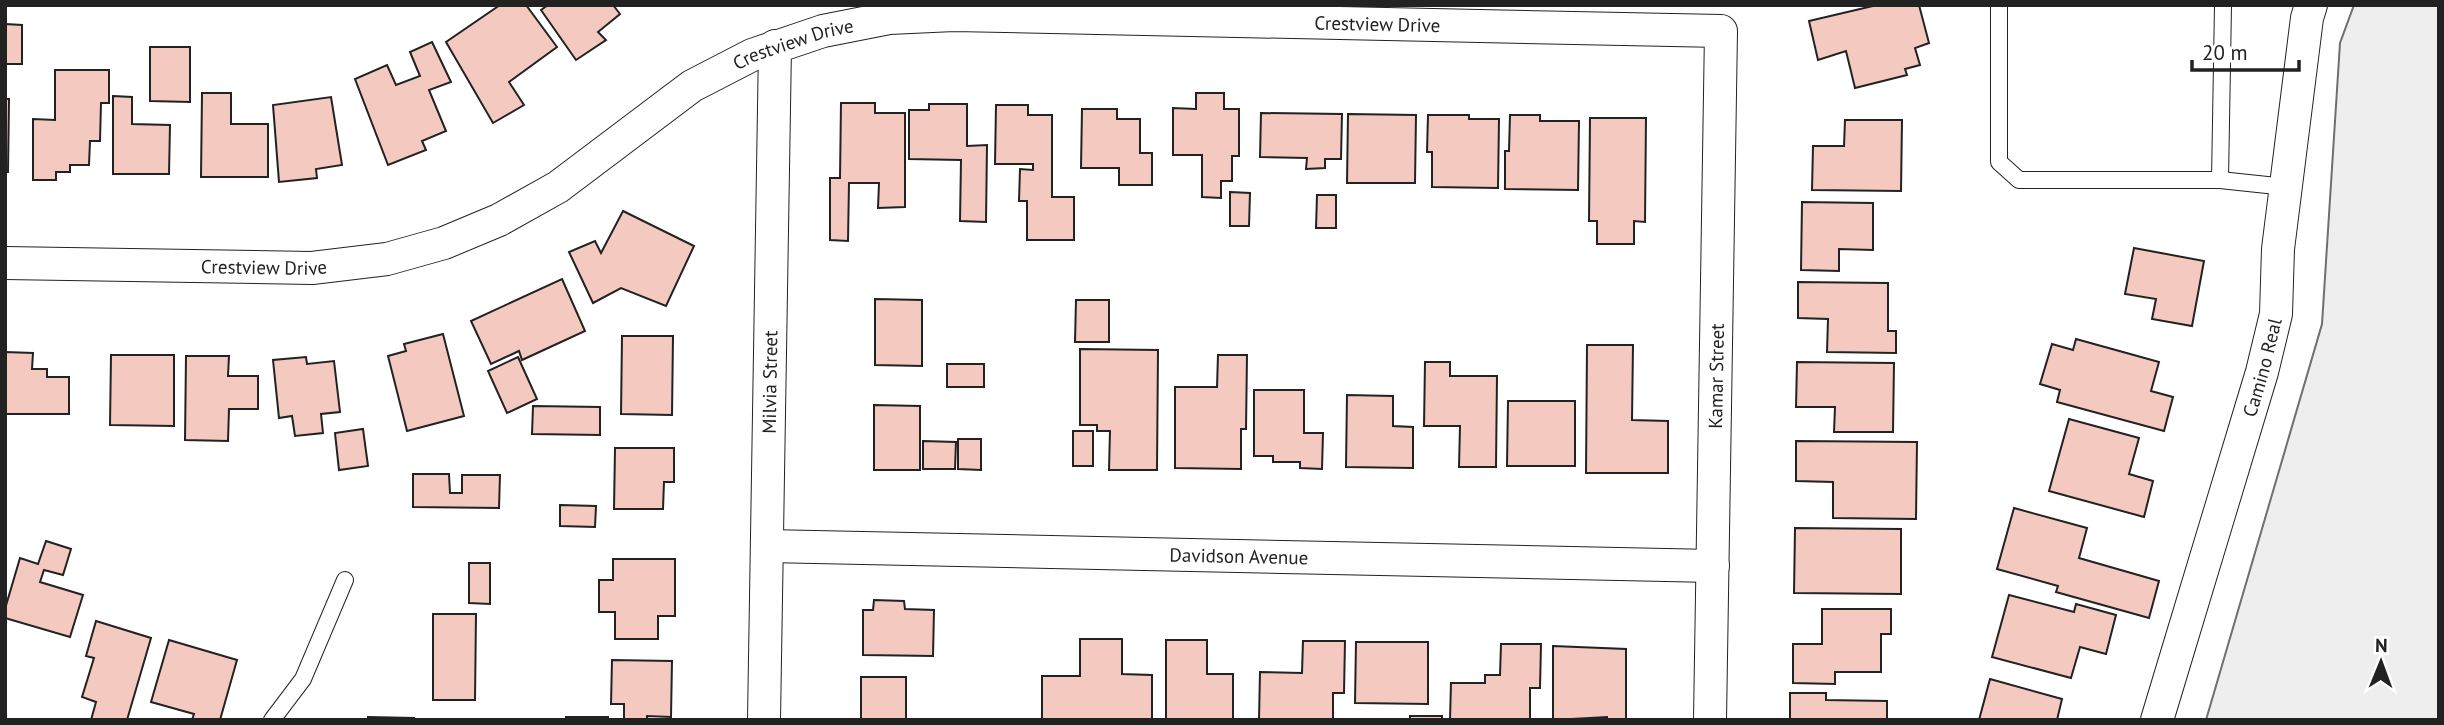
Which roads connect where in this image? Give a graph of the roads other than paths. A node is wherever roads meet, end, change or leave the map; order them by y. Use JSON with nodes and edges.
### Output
{"nodes":[{"id":1,"x":1999,"y":5,"type":"edge"},
{"id":2,"x":2222,"y":5,"type":"edge"},
{"id":3,"x":2311,"y":5,"type":"edge"},
{"id":4,"x":1721,"y":32,"type":"joint"},
{"id":5,"x":775,"y":46,"type":"junction"},
{"id":6,"x":2220,"y":180,"type":"junction"},
{"id":7,"x":2286,"y":187,"type":"junction"},
{"id":8,"x":5,"y":263,"type":"edge"},
{"id":9,"x":767,"y":546,"type":"junction"},
{"id":10,"x":1713,"y":566,"type":"junction"},
{"id":11,"x":345,"y":580,"type":"dead end"},
{"id":12,"x":272,"y":720,"type":"edge"},
{"id":13,"x":764,"y":720,"type":"edge"},
{"id":14,"x":1710,"y":720,"type":"edge"},
{"id":15,"x":2157,"y":720,"type":"edge"}],
"edges":[{"from":1,"to":6,"type":"lane"},
{"from":2,"to":6,"type":"lane"},
{"from":3,"to":7,"type":"street","name":"Camino Real"},
{"from":4,"to":5,"type":"street","name":"Crestview Drive"},
{"from":4,"to":10,"type":"street","name":"Kamar Street"},
{"from":5,"to":8,"type":"street","name":"Crestview Drive"},
{"from":5,"to":9,"type":"street","name":"Milvia Street"},
{"from":6,"to":7,"type":"lane"},
{"from":7,"to":15,"type":"street","name":"Camino Real"},
{"from":9,"to":10,"type":"street","name":"Davidson Avenue"},
{"from":9,"to":13,"type":"street","name":"Milvia Street"},
{"from":10,"to":14,"type":"street","name":"Kamar Street"},
{"from":11,"to":12,"type":"lane"}]}
